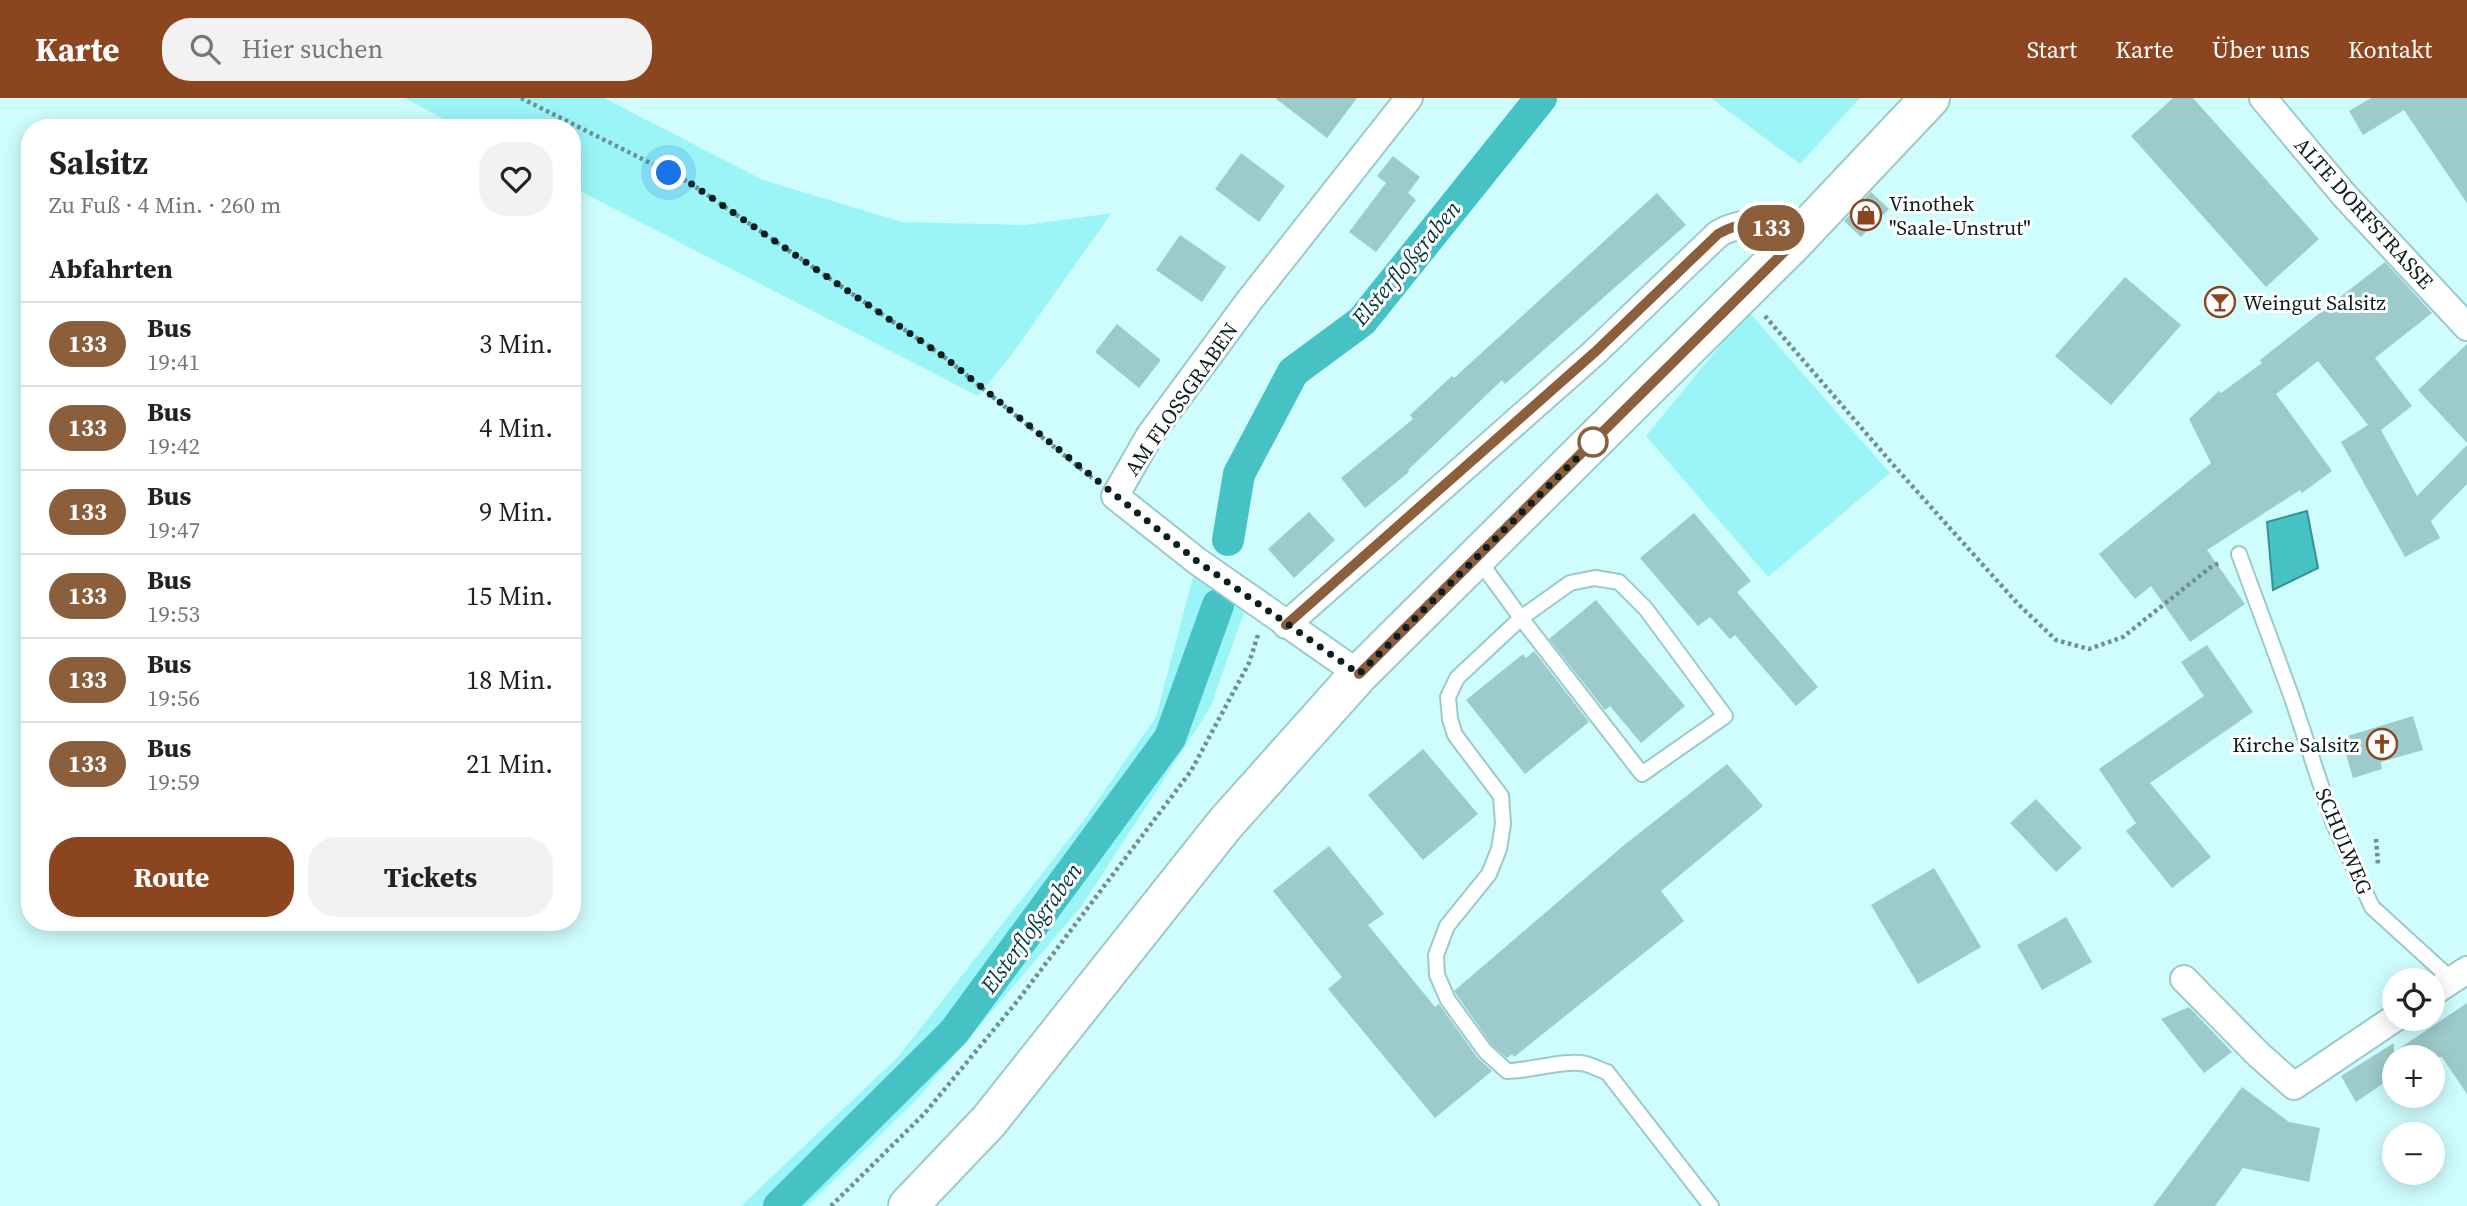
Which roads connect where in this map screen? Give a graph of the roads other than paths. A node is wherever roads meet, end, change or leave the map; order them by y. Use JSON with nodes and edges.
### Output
{"nodes":[{"id":1,"x":1409,"y":98,"type":"edge"},
{"id":2,"x":1930,"y":98,"type":"edge"},
{"id":3,"x":2263,"y":98,"type":"edge"},
{"id":4,"x":1794,"y":242,"type":"junction"},
{"id":5,"x":2467,"y":327,"type":"edge"},
{"id":6,"x":2239,"y":554,"type":"road end"},
{"id":7,"x":1477,"y":558,"type":"junction"},
{"id":8,"x":1276,"y":618,"type":"junction"},
{"id":9,"x":1521,"y":618,"type":"junction"},
{"id":10,"x":1359,"y":674,"type":"junction"},
{"id":11,"x":2184,"y":979,"type":"dead end"},
{"id":12,"x":2451,"y":981,"type":"edge"},
{"id":13,"x":2382,"y":1027,"type":"edge"},
{"id":14,"x":908,"y":1206,"type":"edge"},
{"id":15,"x":1711,"y":1206,"type":"edge"}],
"edges":[{"from":1,"to":8,"type":"street","name":"AM FLOSSGRABEN"},
{"from":2,"to":4,"type":"main road"},
{"from":3,"to":5,"type":"street","name":"ALTE DORFSTRASSE"},
{"from":4,"to":7,"type":"main road"},
{"from":4,"to":8,"type":"street"},
{"from":6,"to":12,"type":"lane","name":"SCHULWEG"},
{"from":7,"to":9,"type":"lane"},
{"from":7,"to":10,"type":"main road"},
{"from":8,"to":10,"type":"street","name":"AM FLOSSGRABEN"},
{"from":9,"to":9,"type":"lane"},
{"from":9,"to":15,"type":"lane"},
{"from":10,"to":14,"type":"main road"},
{"from":11,"to":13,"type":"street"}]}
